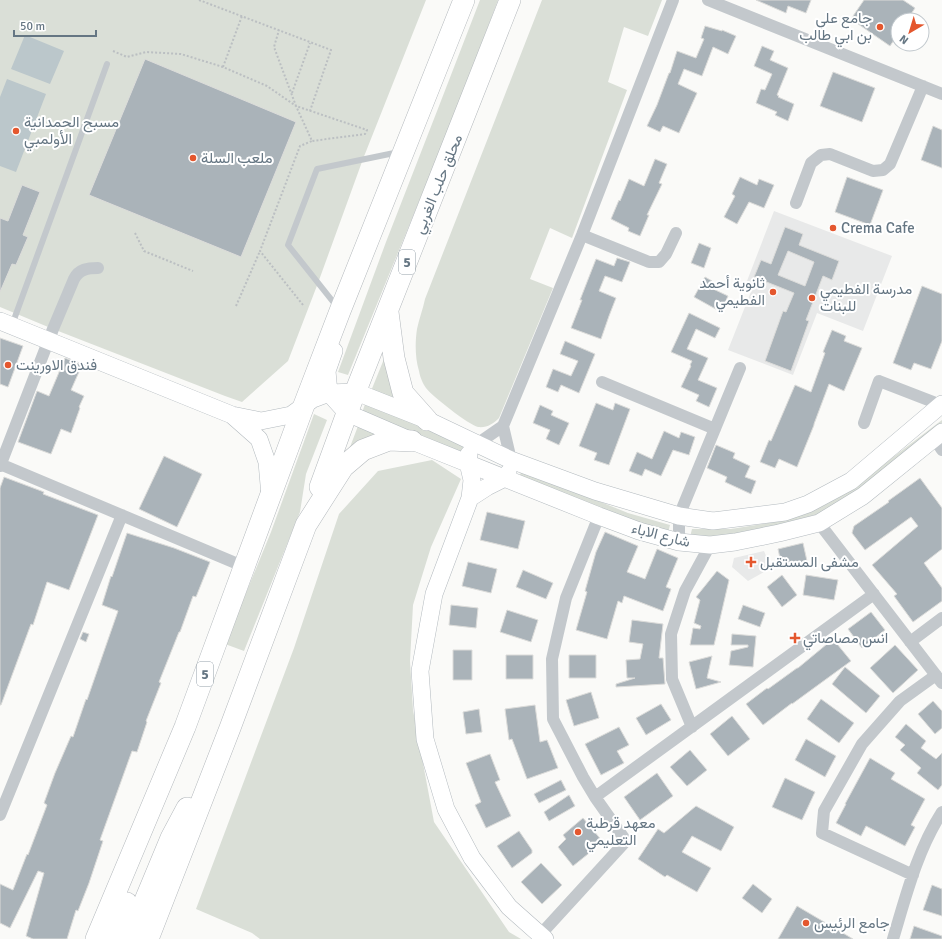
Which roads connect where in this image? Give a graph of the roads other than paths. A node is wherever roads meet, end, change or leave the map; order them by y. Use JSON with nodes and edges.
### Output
{"nodes":[{"id":1,"x":464,"y":0,"type":"edge"},
{"id":2,"x":510,"y":0,"type":"edge"},
{"id":3,"x":673,"y":0,"type":"edge"},
{"id":4,"x":708,"y":0,"type":"edge"},
{"id":5,"x":107,"y":64,"type":"dead end"},
{"id":6,"x":923,"y":86,"type":"junction"},
{"id":7,"x":942,"y":94,"type":"edge"},
{"id":8,"x":404,"y":150,"type":"junction"},
{"id":9,"x":796,"y":203,"type":"dead end"},
{"id":10,"x":676,"y":232,"type":"dead end"},
{"id":11,"x":582,"y":235,"type":"junction"},
{"id":12,"x":98,"y":268,"type":"dead end"},
{"id":13,"x":388,"y":310,"type":"junction"},
{"id":14,"x":340,"y":311,"type":"junction"},
{"id":15,"x":6,"y":324,"type":"edge"},
{"id":16,"x":332,"y":332,"type":"junction"},
{"id":17,"x":48,"y":341,"type":"junction"},
{"id":18,"x":740,"y":368,"type":"dead end"},
{"id":19,"x":602,"y":382,"type":"dead end"},
{"id":20,"x":356,"y":392,"type":"junction"},
{"id":21,"x":329,"y":393,"type":"junction"},
{"id":22,"x":942,"y":404,"type":"edge"},
{"id":23,"x":304,"y":405,"type":"junction"},
{"id":24,"x":347,"y":413,"type":"junction"},
{"id":25,"x":232,"y":416,"type":"junction"},
{"id":26,"x":427,"y":420,"type":"junction"},
{"id":27,"x":864,"y":423,"type":"dead end"},
{"id":28,"x":503,"y":426,"type":"junction"},
{"id":29,"x":715,"y":429,"type":"junction"},
{"id":30,"x":412,"y":440,"type":"junction"},
{"id":31,"x":939,"y":440,"type":"edge"},
{"id":32,"x":477,"y":444,"type":"junction"},
{"id":33,"x":511,"y":460,"type":"junction"},
{"id":34,"x":468,"y":463,"type":"junction"},
{"id":35,"x":0,"y":465,"type":"edge"},
{"id":36,"x":505,"y":478,"type":"junction"},
{"id":37,"x":270,"y":498,"type":"junction"},
{"id":38,"x":470,"y":498,"type":"junction"},
{"id":39,"x":122,"y":515,"type":"junction"},
{"id":40,"x":600,"y":516,"type":"junction"},
{"id":41,"x":679,"y":516,"type":"junction"},
{"id":42,"x":819,"y":523,"type":"junction"},
{"id":43,"x":306,"y":525,"type":"junction"},
{"id":44,"x":679,"y":542,"type":"junction"},
{"id":45,"x":710,"y":545,"type":"junction"},
{"id":46,"x":245,"y":566,"type":"junction"},
{"id":47,"x":874,"y":594,"type":"junction"},
{"id":48,"x":942,"y":618,"type":"edge"},
{"id":49,"x":910,"y":642,"type":"junction"},
{"id":50,"x":939,"y":679,"type":"edge"},
{"id":51,"x":692,"y":727,"type":"junction"},
{"id":52,"x":185,"y":728,"type":"junction"},
{"id":53,"x":230,"y":728,"type":"junction"},
{"id":54,"x":596,"y":797,"type":"junction"},
{"id":55,"x":942,"y":812,"type":"edge"},
{"id":56,"x":0,"y":815,"type":"edge"},
{"id":57,"x":913,"y":875,"type":"junction"},
{"id":58,"x":542,"y":937,"type":"edge"},
{"id":59,"x":96,"y":939,"type":"edge"},
{"id":60,"x":113,"y":939,"type":"edge"},
{"id":61,"x":129,"y":939,"type":"edge"},
{"id":62,"x":148,"y":939,"type":"edge"},
{"id":63,"x":893,"y":939,"type":"edge"}],
"edges":[{"from":1,"to":8,"type":"highway","number":"5"},
{"from":2,"to":13,"type":"highway","name":"محلق حلب الغربي","number":"5"},
{"from":3,"to":11,"type":"street"},
{"from":4,"to":6,"type":"street"},
{"from":5,"to":15,"type":"lane"},
{"from":6,"to":7,"type":"street"},
{"from":6,"to":9,"type":"street"},
{"from":8,"to":14,"type":"highway","number":"5"},
{"from":8,"to":14,"type":"lane"},
{"from":10,"to":11,"type":"street"},
{"from":11,"to":28,"type":"street"},
{"from":12,"to":17,"type":"street"},
{"from":13,"to":20,"type":"highway","name":"محلق حلب الغربي","number":"5"},
{"from":13,"to":26,"type":"highway"},
{"from":14,"to":16,"type":"highway","number":"5"},
{"from":15,"to":17,"type":"main road"},
{"from":16,"to":21,"type":"main road"},
{"from":16,"to":23,"type":"highway","number":"5"},
{"from":17,"to":25,"type":"main road"},
{"from":17,"to":35,"type":"street"},
{"from":18,"to":29,"type":"street"},
{"from":19,"to":29,"type":"street"},
{"from":20,"to":21,"type":"main road"},
{"from":20,"to":24,"type":"highway","name":"محلق حلب الغربي","number":"5"},
{"from":20,"to":26,"type":"main road","name":"شارع الاباء"},
{"from":21,"to":23,"type":"main road"},
{"from":21,"to":24,"type":"main road"},
{"from":22,"to":27,"type":"street"},
{"from":22,"to":41,"type":"main road","name":"شارع الاباء"},
{"from":23,"to":25,"type":"main road"},
{"from":23,"to":37,"type":"highway","number":"5"},
{"from":24,"to":30,"type":"main road","name":"شارع الاباء"},
{"from":24,"to":43,"type":"highway","name":"محلق حلب الغربي","number":"5"},
{"from":25,"to":37,"type":"main road"},
{"from":26,"to":32,"type":"main road","name":"شارع الاباء"},
{"from":28,"to":32,"type":"street"},
{"from":28,"to":33,"type":"street"},
{"from":29,"to":41,"type":"street"},
{"from":30,"to":34,"type":"main road","name":"شارع الاباء"},
{"from":30,"to":43,"type":"highway"},
{"from":31,"to":42,"type":"main road","name":"شارع الاباء"},
{"from":32,"to":33,"type":"main road","name":"شارع الاباء"},
{"from":32,"to":34,"type":"main road"},
{"from":33,"to":36,"type":"main road"},
{"from":33,"to":41,"type":"main road","name":"شارع الاباء"},
{"from":34,"to":36,"type":"main road","name":"شارع الاباء"},
{"from":34,"to":38,"type":"main road"},
{"from":35,"to":39,"type":"street"},
{"from":36,"to":38,"type":"main road"},
{"from":36,"to":40,"type":"main road","name":"شارع الاباء"},
{"from":37,"to":46,"type":"highway","number":"5"},
{"from":38,"to":58,"type":"main road"},
{"from":39,"to":46,"type":"street"},
{"from":39,"to":56,"type":"street"},
{"from":40,"to":44,"type":"main road","name":"شارع الاباء"},
{"from":40,"to":54,"type":"street"},
{"from":41,"to":44,"type":"street"},
{"from":42,"to":45,"type":"main road","name":"شارع الاباء"},
{"from":42,"to":47,"type":"street"},
{"from":43,"to":53,"type":"highway","number":"5"},
{"from":44,"to":45,"type":"main road","name":"شارع الاباء"},
{"from":45,"to":51,"type":"street"},
{"from":46,"to":52,"type":"highway","number":"5"},
{"from":47,"to":49,"type":"street"},
{"from":47,"to":51,"type":"street"},
{"from":48,"to":49,"type":"street"},
{"from":49,"to":50,"type":"street"},
{"from":50,"to":57,"type":"street"},
{"from":51,"to":54,"type":"street"},
{"from":52,"to":59,"type":"highway","number":"5"},
{"from":52,"to":60,"type":"highway","number":"5"},
{"from":53,"to":61,"type":"highway","number":"5"},
{"from":53,"to":62,"type":"highway","number":"5"},
{"from":54,"to":58,"type":"street"},
{"from":55,"to":57,"type":"street"},
{"from":57,"to":63,"type":"street"}]}
